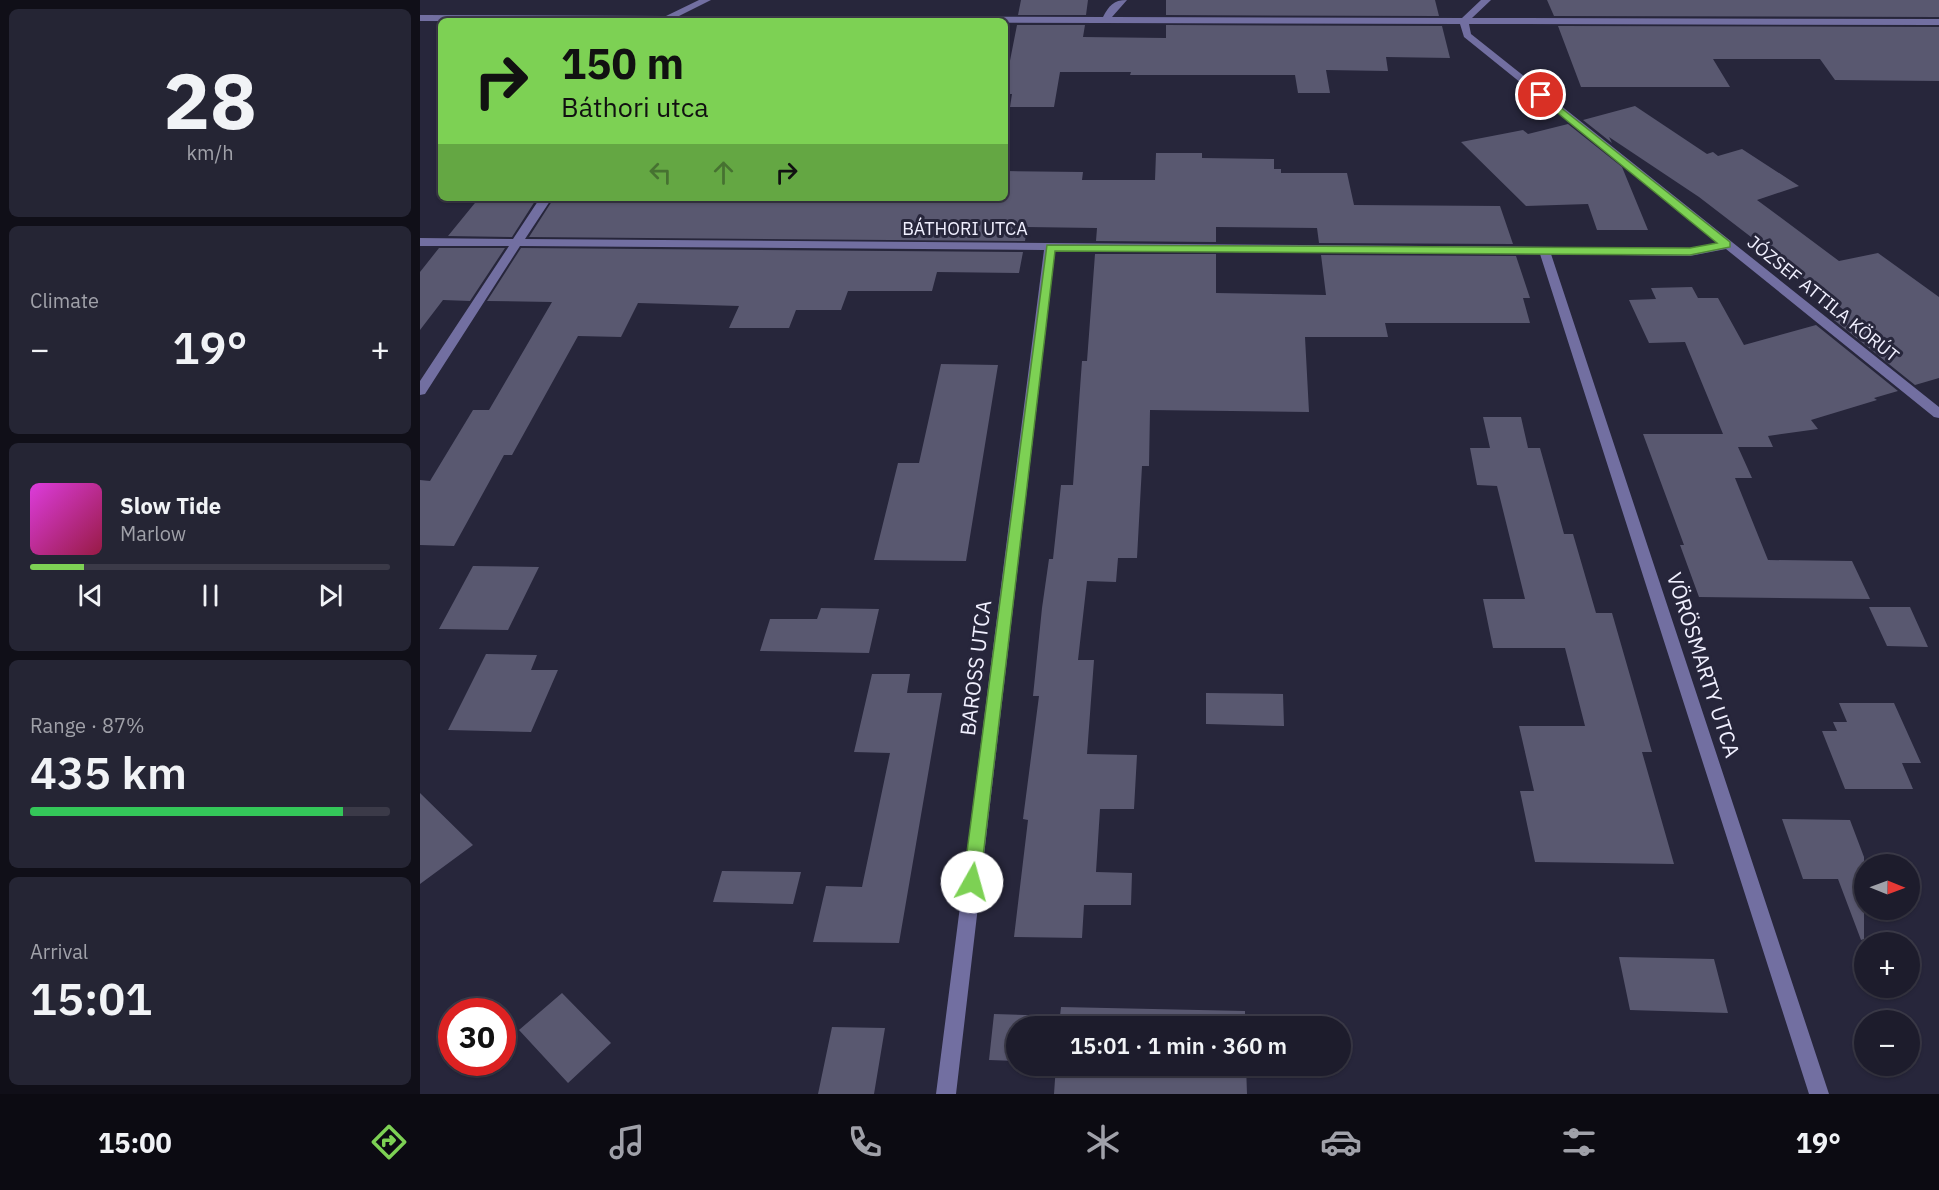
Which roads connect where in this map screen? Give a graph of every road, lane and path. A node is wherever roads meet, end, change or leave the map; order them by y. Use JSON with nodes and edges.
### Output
{"nodes":[{"id":1,"x":706,"y":0,"type":"edge"},
{"id":2,"x":1122,"y":0,"type":"edge"},
{"id":3,"x":1486,"y":0,"type":"edge"},
{"id":4,"x":420,"y":18,"type":"edge"},
{"id":5,"x":438,"y":18,"type":"edge"},
{"id":6,"x":668,"y":18,"type":"edge"},
{"id":7,"x":1008,"y":19,"type":"edge"},
{"id":8,"x":1106,"y":19,"type":"junction"},
{"id":9,"x":1464,"y":21,"type":"junction"},
{"id":10,"x":1939,"y":22,"type":"edge"},
{"id":11,"x":544,"y":201,"type":"edge"},
{"id":12,"x":420,"y":242,"type":"edge"},
{"id":13,"x":516,"y":243,"type":"junction"},
{"id":14,"x":1726,"y":245,"type":"junction"},
{"id":15,"x":1050,"y":247,"type":"junction"},
{"id":16,"x":1544,"y":250,"type":"junction"},
{"id":17,"x":420,"y":391,"type":"edge"},
{"id":18,"x":1939,"y":414,"type":"edge"},
{"id":19,"x":946,"y":1094,"type":"edge"},
{"id":20,"x":1819,"y":1094,"type":"edge"}],
"edges":[{"from":1,"to":6,"type":"street"},
{"from":2,"to":8,"type":"street"},
{"from":3,"to":9,"type":"street"},
{"from":4,"to":5,"type":"street"},
{"from":7,"to":8,"type":"street"},
{"from":8,"to":9,"type":"street"},
{"from":9,"to":10,"type":"street"},
{"from":9,"to":14,"type":"street","name":"JÓZSEF ATTILA KÖRÚT"},
{"from":11,"to":13,"type":"street"},
{"from":12,"to":13,"type":"street","name":"BÁTHORI UTCA"},
{"from":13,"to":15,"type":"street","name":"BÁTHORI UTCA"},
{"from":13,"to":17,"type":"street"},
{"from":14,"to":16,"type":"street","name":"BÁTHORI UTCA"},
{"from":14,"to":18,"type":"street","name":"JÓZSEF ATTILA KÖRÚT"},
{"from":15,"to":16,"type":"street","name":"BÁTHORI UTCA"},
{"from":15,"to":19,"type":"street","name":"BAROSS UTCA"},
{"from":16,"to":20,"type":"street","name":"VÖRÖSMARTY UTCA"}]}
